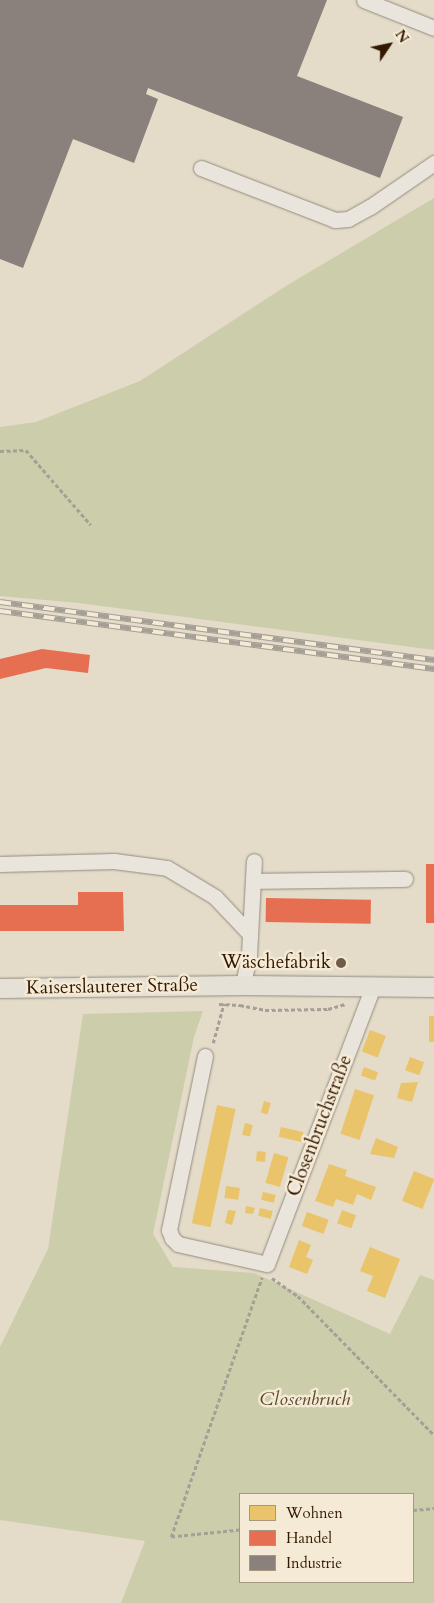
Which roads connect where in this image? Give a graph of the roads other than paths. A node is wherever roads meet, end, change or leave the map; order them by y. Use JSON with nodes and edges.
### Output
{"nodes":[{"id":1,"x":364,"y":0,"type":"edge"},
{"id":2,"x":434,"y":28,"type":"edge"},
{"id":3,"x":434,"y":163,"type":"edge"},
{"id":4,"x":201,"y":168,"type":"dead end"},
{"id":5,"x":254,"y":861,"type":"dead end"},
{"id":6,"x":0,"y":864,"type":"edge"},
{"id":7,"x":405,"y":880,"type":"dead end"},
{"id":8,"x":253,"y":881,"type":"junction"},
{"id":9,"x":249,"y":933,"type":"junction"},
{"id":10,"x":243,"y":985,"type":"junction"},
{"id":11,"x":434,"y":987,"type":"edge"},
{"id":12,"x":0,"y":988,"type":"edge"},
{"id":13,"x":370,"y":995,"type":"junction"},
{"id":14,"x":204,"y":1056,"type":"road end"}],
"edges":[{"from":1,"to":2,"type":"street"},
{"from":3,"to":4,"type":"street"},
{"from":5,"to":8,"type":"street"},
{"from":6,"to":9,"type":"street"},
{"from":7,"to":8,"type":"street"},
{"from":8,"to":9,"type":"street"},
{"from":9,"to":10,"type":"street"},
{"from":10,"to":12,"type":"main road","name":"Kaiserslauterer Straße"},
{"from":10,"to":13,"type":"main road","name":"Kaiserslauterer Straße"},
{"from":11,"to":13,"type":"main road","name":"Kaiserslauterer Straße"},
{"from":13,"to":14,"type":"street","name":"Closenbruchstraße"}]}
